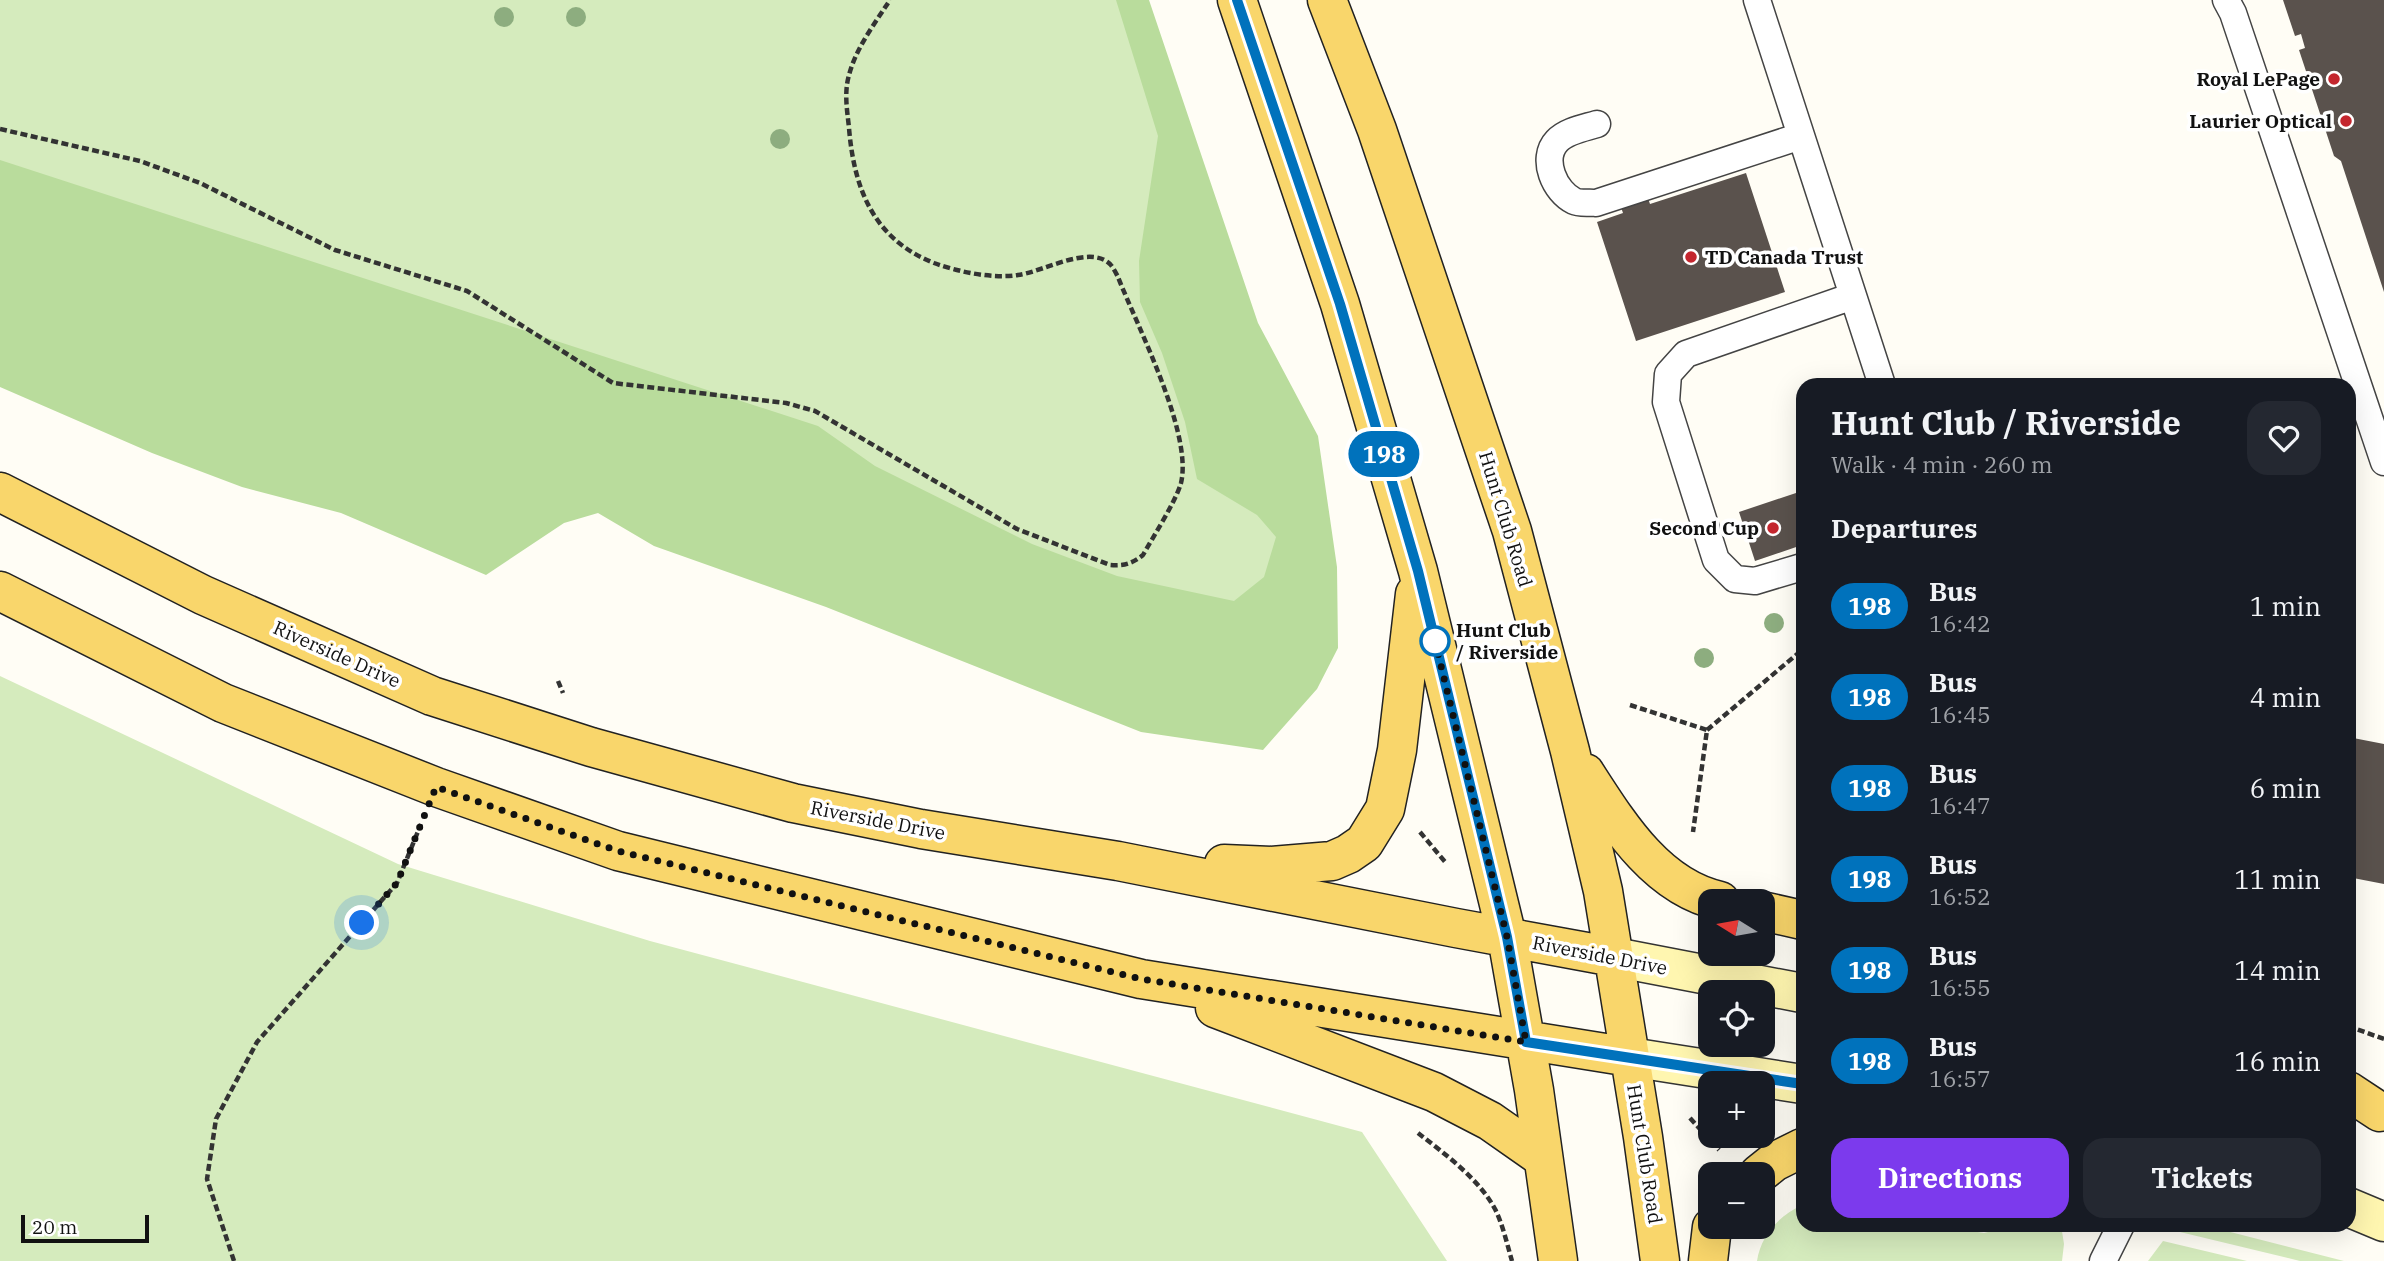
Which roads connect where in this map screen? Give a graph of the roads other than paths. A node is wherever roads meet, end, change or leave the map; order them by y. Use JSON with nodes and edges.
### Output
{"nodes":[{"id":1,"x":1237,"y":0,"type":"edge"},
{"id":2,"x":1327,"y":0,"type":"edge"},
{"id":3,"x":1757,"y":0,"type":"edge"},
{"id":4,"x":2226,"y":0,"type":"edge"},
{"id":5,"x":1597,"y":124,"type":"dead end"},
{"id":6,"x":1801,"y":136,"type":"junction"},
{"id":7,"x":1853,"y":296,"type":"junction"},
{"id":8,"x":1880,"y":378,"type":"edge"},
{"id":9,"x":2356,"y":378,"type":"edge"},
{"id":10,"x":2356,"y":378,"type":"edge"},
{"id":11,"x":2384,"y":463,"type":"edge"},
{"id":12,"x":0,"y":492,"type":"edge"},
{"id":13,"x":1796,"y":569,"type":"edge"},
{"id":14,"x":1418,"y":571,"type":"junction"},
{"id":15,"x":0,"y":591,"type":"edge"},
{"id":16,"x":1570,"y":751,"type":"junction"},
{"id":17,"x":1118,"y":861,"type":"junction"},
{"id":18,"x":1698,"y":892,"type":"edge"},
{"id":19,"x":1775,"y":914,"type":"edge"},
{"id":20,"x":1796,"y":919,"type":"edge"},
{"id":21,"x":1507,"y":937,"type":"junction"},
{"id":22,"x":1614,"y":957,"type":"junction"},
{"id":23,"x":1141,"y":979,"type":"junction"},
{"id":24,"x":1796,"y":992,"type":"edge"},
{"id":25,"x":1526,"y":1042,"type":"junction"},
{"id":26,"x":1630,"y":1057,"type":"junction"},
{"id":27,"x":1796,"y":1083,"type":"edge"},
{"id":28,"x":2356,"y":1098,"type":"edge"},
{"id":29,"x":2371,"y":1110,"type":"edge"},
{"id":30,"x":1796,"y":1151,"type":"edge"},
{"id":31,"x":1543,"y":1158,"type":"junction"},
{"id":32,"x":1774,"y":1162,"type":"edge"},
{"id":33,"x":2356,"y":1210,"type":"edge"},
{"id":34,"x":2384,"y":1222,"type":"edge"},
{"id":35,"x":2118,"y":1232,"type":"edge"},
{"id":36,"x":1711,"y":1239,"type":"edge"},
{"id":37,"x":1558,"y":1261,"type":"edge"},
{"id":38,"x":1660,"y":1261,"type":"edge"},
{"id":39,"x":1708,"y":1261,"type":"edge"},
{"id":40,"x":2103,"y":1261,"type":"edge"}],
"edges":[{"from":1,"to":14,"type":"main road"},
{"from":2,"to":16,"type":"main road","name":"Hunt Club Road"},
{"from":3,"to":6,"type":"lane"},
{"from":4,"to":10,"type":"lane"},
{"from":5,"to":6,"type":"lane"},
{"from":6,"to":7,"type":"lane"},
{"from":7,"to":8,"type":"lane"},
{"from":7,"to":13,"type":"lane"},
{"from":9,"to":11,"type":"lane"},
{"from":12,"to":17,"type":"main road","name":"Riverside Drive"},
{"from":14,"to":17,"type":"main road"},
{"from":14,"to":21,"type":"main road"},
{"from":15,"to":23,"type":"main road"},
{"from":16,"to":18,"type":"main road"},
{"from":16,"to":22,"type":"main road","name":"Hunt Club Road"},
{"from":17,"to":21,"type":"main road","name":"Riverside Drive"},
{"from":19,"to":20,"type":"main road"},
{"from":21,"to":22,"type":"main road","name":"Riverside Drive"},
{"from":21,"to":25,"type":"main road"},
{"from":22,"to":24,"type":"main road","name":"Riverside Drive"},
{"from":22,"to":26,"type":"main road","name":"Hunt Club Road"},
{"from":23,"to":25,"type":"main road"},
{"from":23,"to":31,"type":"main road"},
{"from":25,"to":26,"type":"main road"},
{"from":25,"to":31,"type":"main road"},
{"from":26,"to":27,"type":"main road"},
{"from":26,"to":38,"type":"main road","name":"Hunt Club Road"},
{"from":28,"to":29,"type":"main road"},
{"from":30,"to":32,"type":"main road"},
{"from":31,"to":37,"type":"main road"},
{"from":33,"to":34,"type":"main road"},
{"from":35,"to":40,"type":"lane"},
{"from":36,"to":39,"type":"main road"}]}
